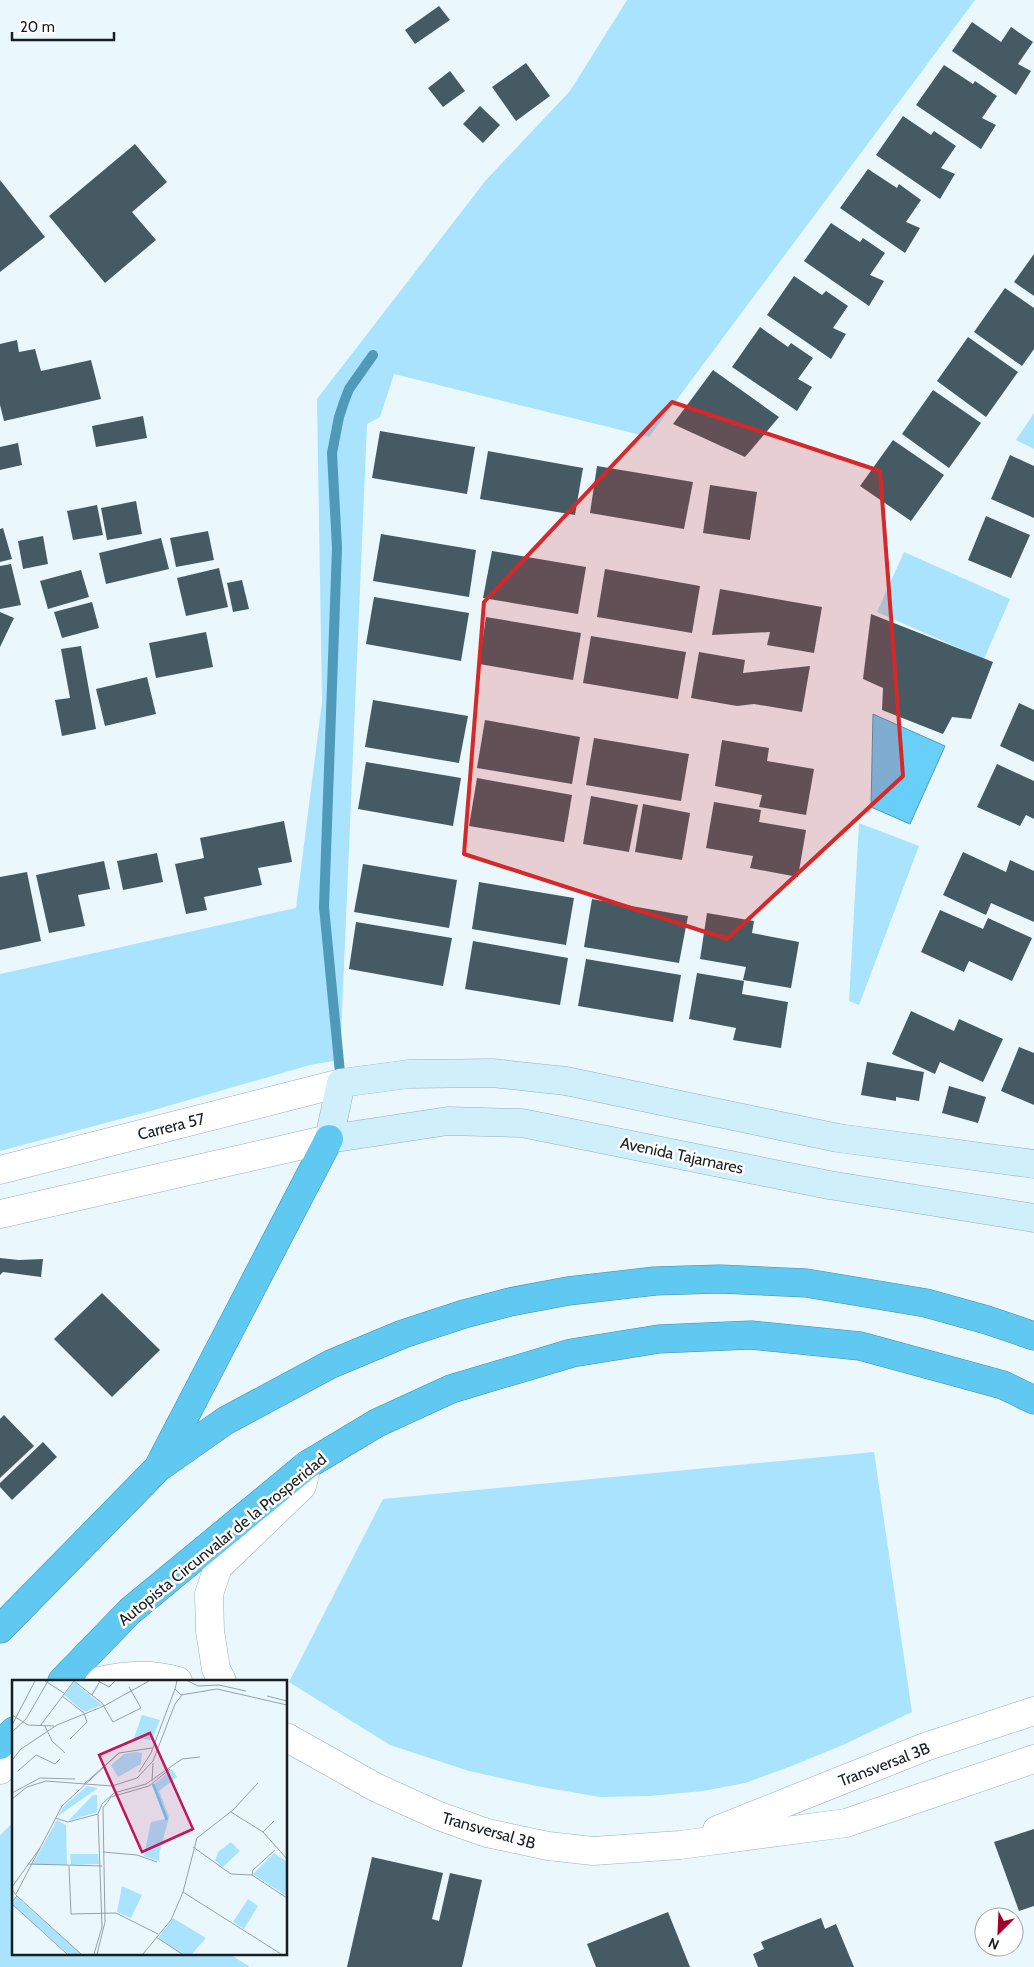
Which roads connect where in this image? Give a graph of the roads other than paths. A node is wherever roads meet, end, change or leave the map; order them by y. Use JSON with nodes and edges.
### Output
{"nodes":[{"id":1,"x":341,"y":1083,"type":"junction"},
{"id":2,"x":329,"y":1139,"type":"junction"},
{"id":3,"x":1034,"y":1164,"type":"edge"},
{"id":4,"x":0,"y":1170,"type":"edge"},
{"id":5,"x":0,"y":1214,"type":"edge"},
{"id":6,"x":1034,"y":1218,"type":"edge"},
{"id":7,"x":1034,"y":1336,"type":"edge"},
{"id":8,"x":1034,"y":1400,"type":"edge"},
{"id":9,"x":307,"y":1465,"type":"junction"},
{"id":10,"x":158,"y":1468,"type":"junction"},
{"id":11,"x":0,"y":1629,"type":"edge"},
{"id":12,"x":63,"y":1680,"type":"edge"},
{"id":13,"x":103,"y":1680,"type":"edge"},
{"id":14,"x":175,"y":1680,"type":"edge"},
{"id":15,"x":222,"y":1680,"type":"edge"},
{"id":16,"x":1034,"y":1711,"type":"edge"},
{"id":17,"x":12,"y":1733,"type":"edge"},
{"id":18,"x":288,"y":1738,"type":"edge"},
{"id":19,"x":0,"y":1745,"type":"edge"},
{"id":20,"x":12,"y":1758,"type":"edge"},
{"id":21,"x":1034,"y":1759,"type":"edge"},
{"id":22,"x":0,"y":1770,"type":"edge"},
{"id":23,"x":680,"y":1846,"type":"junction"}],
"edges":[{"from":1,"to":2,"type":"street"},
{"from":1,"to":3,"type":"street"},
{"from":1,"to":4,"type":"street","name":"Carrera 57"},
{"from":2,"to":5,"type":"street"},
{"from":2,"to":6,"type":"street","name":"Avenida Tajamares"},
{"from":2,"to":10,"type":"highway"},
{"from":7,"to":10,"type":"highway"},
{"from":8,"to":9,"type":"highway","name":"Autopista Circunvalar de la Prosperidad"},
{"from":9,"to":12,"type":"highway","name":"Autopista Circunvalar de la Prosperidad"},
{"from":9,"to":15,"type":"street"},
{"from":10,"to":11,"type":"highway"},
{"from":13,"to":14,"type":"street"},
{"from":16,"to":23,"type":"street","name":"Transversal 3B"},
{"from":17,"to":19,"type":"highway"},
{"from":18,"to":23,"type":"street","name":"Transversal 3B"},
{"from":20,"to":22,"type":"street"},
{"from":21,"to":23,"type":"street","name":"Transversal 3B"}]}
